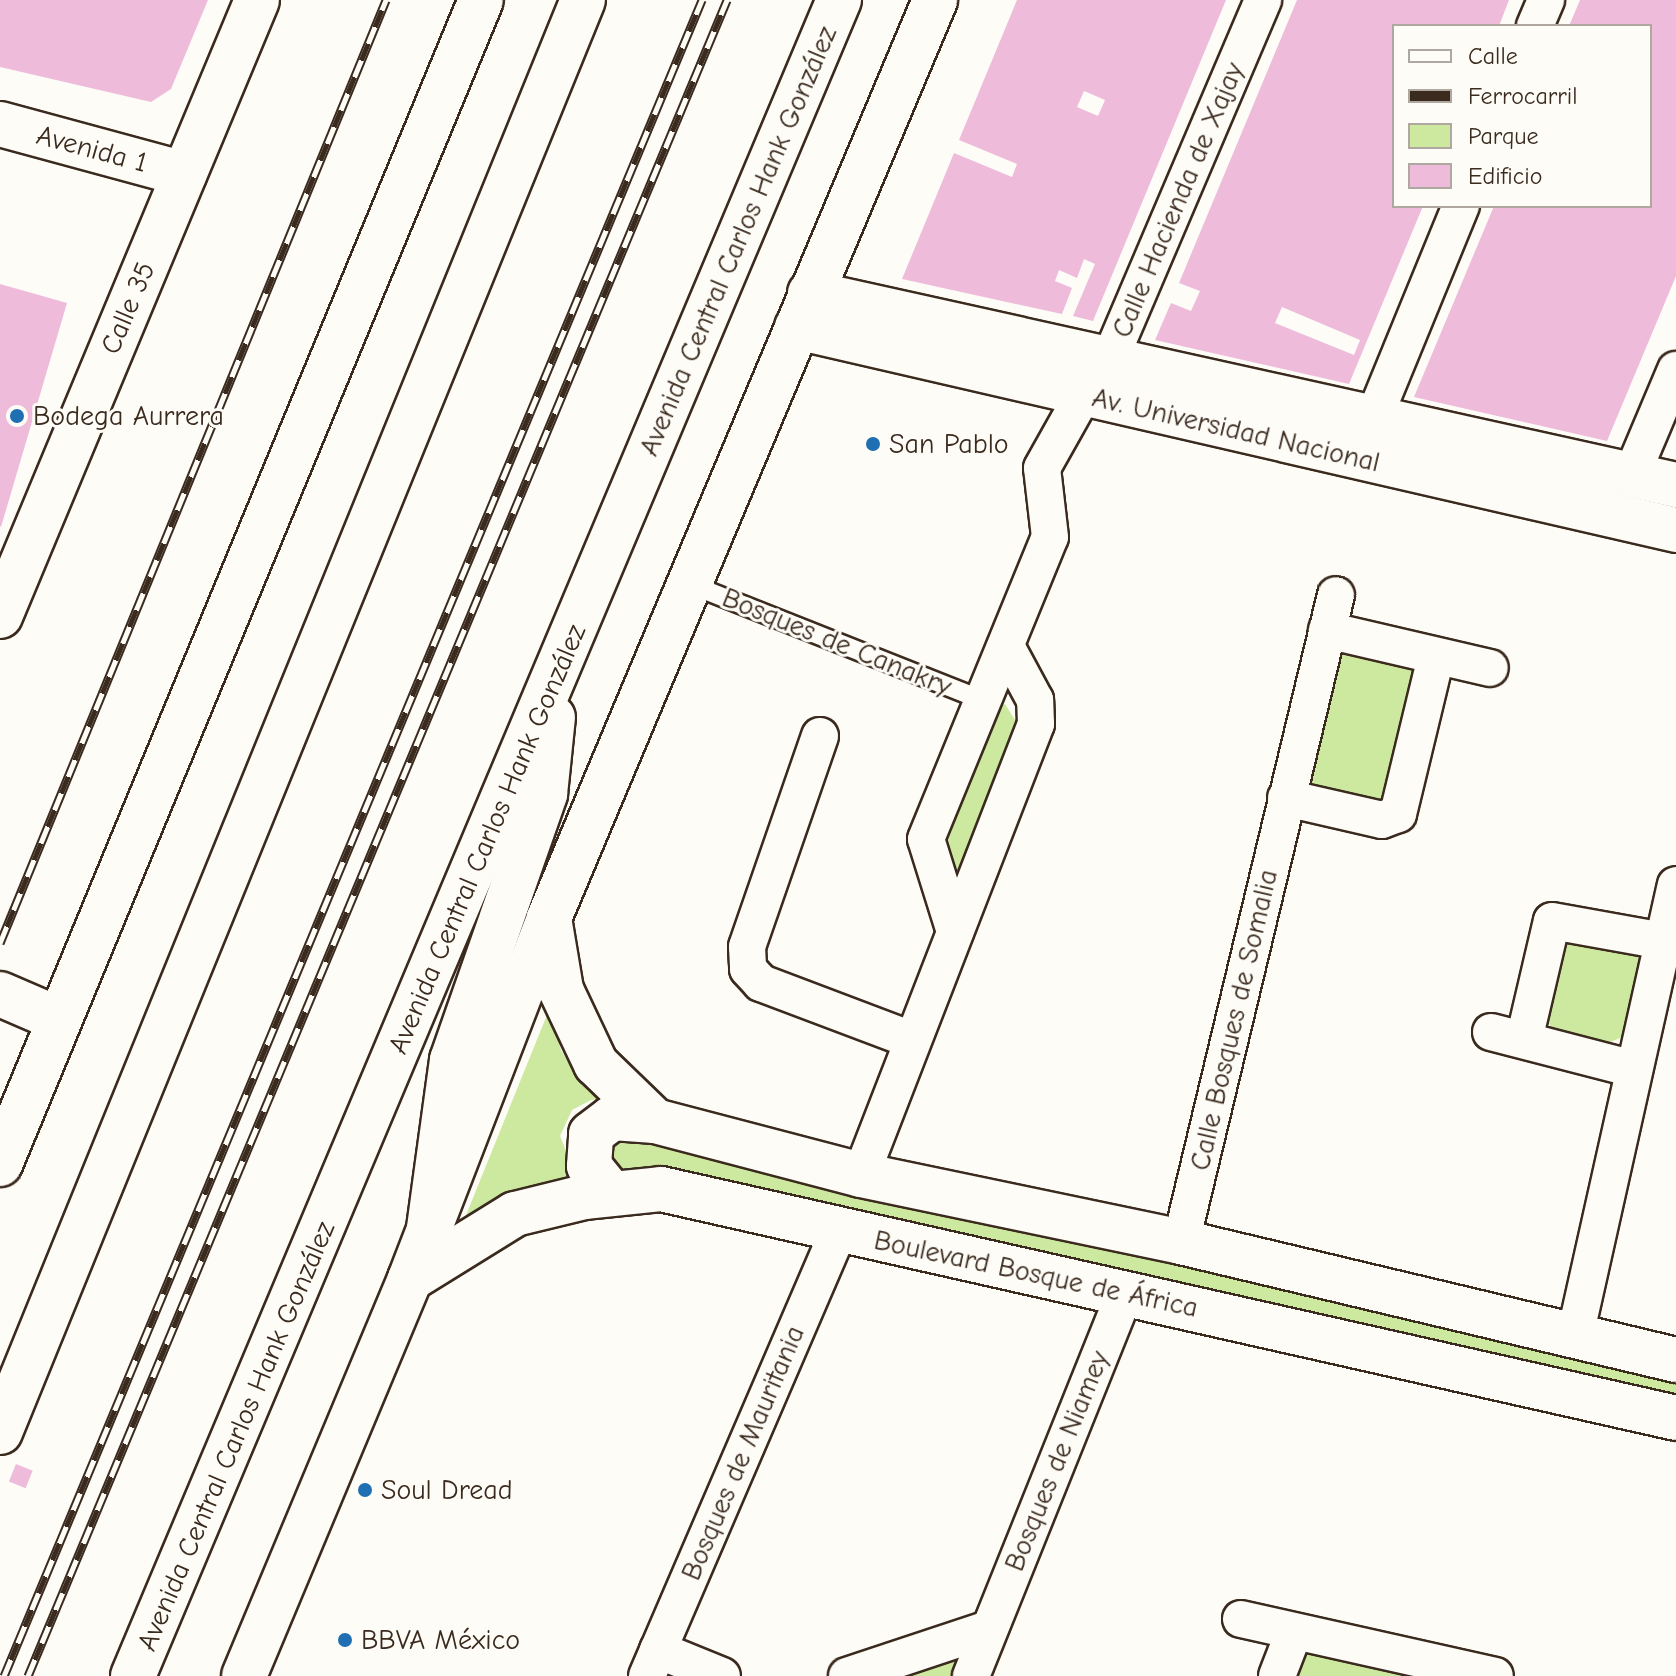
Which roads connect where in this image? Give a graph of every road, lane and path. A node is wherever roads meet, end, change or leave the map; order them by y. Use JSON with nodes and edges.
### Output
{"nodes":[{"id":1,"x":257,"y":0,"type":"edge"},
{"id":2,"x":481,"y":0,"type":"edge"},
{"id":3,"x":583,"y":0,"type":"edge"},
{"id":4,"x":839,"y":0,"type":"edge"},
{"id":5,"x":935,"y":0,"type":"edge"},
{"id":6,"x":1263,"y":0,"type":"edge"},
{"id":7,"x":1546,"y":0,"type":"edge"},
{"id":8,"x":1536,"y":24,"type":"edge"},
{"id":9,"x":0,"y":124,"type":"edge"},
{"id":10,"x":184,"y":174,"type":"junction"},
{"id":11,"x":1460,"y":208,"type":"edge"},
{"id":12,"x":803,"y":310,"type":"junction"},
{"id":13,"x":1110,"y":359,"type":"junction"},
{"id":14,"x":1676,"y":370,"type":"edge"},
{"id":15,"x":1083,"y":395,"type":"junction"},
{"id":16,"x":1373,"y":417,"type":"junction"},
{"id":17,"x":1358,"y":459,"type":"junction"},
{"id":18,"x":1632,"y":474,"type":"junction"},
{"id":19,"x":1676,"y":485,"type":"edge"},
{"id":20,"x":1676,"y":530,"type":"edge"},
{"id":21,"x":692,"y":585,"type":"junction"},
{"id":22,"x":1336,"y":595,"type":"dead end"},
{"id":23,"x":0,"y":616,"type":"edge"},
{"id":24,"x":1327,"y":630,"type":"junction"},
{"id":25,"x":1007,"y":648,"type":"junction"},
{"id":26,"x":1436,"y":657,"type":"junction"},
{"id":27,"x":1490,"y":668,"type":"dead end"},
{"id":28,"x":552,"y":683,"type":"junction"},
{"id":29,"x":983,"y":700,"type":"junction"},
{"id":30,"x":820,"y":736,"type":"dead end"},
{"id":31,"x":1286,"y":798,"type":"junction"},
{"id":32,"x":1676,"y":885,"type":"edge"},
{"id":33,"x":549,"y":918,"type":"junction"},
{"id":34,"x":955,"y":932,"type":"junction"},
{"id":35,"x":1663,"y":941,"type":"junction"},
{"id":36,"x":0,"y":994,"type":"edge"},
{"id":37,"x":58,"y":1019,"type":"junction"},
{"id":38,"x":912,"y":1040,"type":"junction"},
{"id":39,"x":1634,"y":1069,"type":"junction"},
{"id":40,"x":655,"y":1121,"type":"junction"},
{"id":41,"x":0,"y":1164,"type":"edge"},
{"id":42,"x":861,"y":1175,"type":"junction"},
{"id":43,"x":611,"y":1193,"type":"junction"},
{"id":44,"x":429,"y":1228,"type":"junction"},
{"id":45,"x":839,"y":1231,"type":"junction"},
{"id":46,"x":1181,"y":1242,"type":"junction"},
{"id":47,"x":410,"y":1279,"type":"junction"},
{"id":48,"x":1125,"y":1292,"type":"junction"},
{"id":49,"x":1575,"y":1336,"type":"junction"},
{"id":50,"x":1676,"y":1360,"type":"edge"},
{"id":51,"x":1676,"y":1418,"type":"edge"},
{"id":52,"x":0,"y":1432,"type":"edge"},
{"id":53,"x":1241,"y":1619,"type":"dead end"},
{"id":54,"x":988,"y":1629,"type":"junction"},
{"id":55,"x":1294,"y":1632,"type":"junction"},
{"id":56,"x":653,"y":1663,"type":"edge"},
{"id":57,"x":133,"y":1676,"type":"edge"},
{"id":58,"x":244,"y":1676,"type":"edge"},
{"id":59,"x":722,"y":1676,"type":"edge"},
{"id":60,"x":847,"y":1676,"type":"edge"},
{"id":61,"x":971,"y":1676,"type":"edge"},
{"id":62,"x":1277,"y":1676,"type":"edge"},
{"id":63,"x":1495,"y":1676,"type":"edge"}],
"edges":[{"from":1,"to":10,"type":"main road","name":"Calle 35"},
{"from":2,"to":37,"type":"main road"},
{"from":3,"to":52,"type":"main road"},
{"from":4,"to":28,"type":"main road","name":"Avenida Central Carlos Hank González"},
{"from":5,"to":12,"type":"main road"},
{"from":6,"to":13,"type":"street","name":"Calle Hacienda de Xajay"},
{"from":7,"to":8,"type":"street"},
{"from":9,"to":10,"type":"main road","name":"Avenida 1"},
{"from":10,"to":23,"type":"main road","name":"Calle 35"},
{"from":11,"to":16,"type":"street"},
{"from":12,"to":13,"type":"main road","name":"Av. Universidad Nacional"},
{"from":12,"to":15,"type":"main road","name":"Av. Universidad Nacional"},
{"from":12,"to":21,"type":"main road"},
{"from":13,"to":15,"type":"street","name":"Calle Hacienda de Xajay"},
{"from":13,"to":16,"type":"main road","name":"Av. Universidad Nacional"},
{"from":14,"to":18,"type":"street"},
{"from":15,"to":17,"type":"main road","name":"Av. Universidad Nacional"},
{"from":15,"to":25,"type":"street","name":"Bosques de Canakry"},
{"from":16,"to":17,"type":"street"},
{"from":16,"to":18,"type":"main road","name":"Av. Universidad Nacional"},
{"from":17,"to":20,"type":"main road","name":"Av. Universidad Nacional"},
{"from":18,"to":19,"type":"main road","name":"Av. Universidad Nacional"},
{"from":21,"to":29,"type":"lane","name":"Bosques de Canakry"},
{"from":21,"to":33,"type":"main road"},
{"from":22,"to":24,"type":"street","name":"Calle Bosques de Somalia"},
{"from":24,"to":26,"type":"street"},
{"from":24,"to":31,"type":"street","name":"Calle Bosques de Somalia"},
{"from":25,"to":29,"type":"street","name":"Bosques de Canakry"},
{"from":25,"to":34,"type":"street"},
{"from":26,"to":27,"type":"street"},
{"from":26,"to":31,"type":"street"},
{"from":28,"to":44,"type":"main road"},
{"from":28,"to":57,"type":"main road","name":"Avenida Central Carlos Hank González"},
{"from":29,"to":34,"type":"street","name":"Bosques de Canakry"},
{"from":30,"to":38,"type":"street"},
{"from":31,"to":46,"type":"street","name":"Calle Bosques de Somalia"},
{"from":32,"to":35,"type":"street"},
{"from":33,"to":40,"type":"main road"},
{"from":33,"to":44,"type":"main road"},
{"from":34,"to":38,"type":"street"},
{"from":35,"to":39,"type":"street"},
{"from":35,"to":39,"type":"street"},
{"from":36,"to":37,"type":"main road"},
{"from":37,"to":41,"type":"main road"},
{"from":38,"to":42,"type":"street"},
{"from":39,"to":49,"type":"street"},
{"from":40,"to":42,"type":"main road"},
{"from":40,"to":43,"type":"main road"},
{"from":42,"to":46,"type":"main road"},
{"from":43,"to":45,"type":"main road","name":"Boulevard Bosque de África"},
{"from":43,"to":47,"type":"main road","name":"Boulevard Bosque de África"},
{"from":44,"to":47,"type":"main road"},
{"from":45,"to":48,"type":"main road","name":"Boulevard Bosque de África"},
{"from":45,"to":56,"type":"street","name":"Bosques de Mauritania"},
{"from":46,"to":49,"type":"main road"},
{"from":47,"to":58,"type":"main road"},
{"from":48,"to":51,"type":"main road","name":"Boulevard Bosque de África"},
{"from":48,"to":54,"type":"street","name":"Bosques de Niamey"},
{"from":49,"to":50,"type":"main road"},
{"from":53,"to":55,"type":"street"},
{"from":54,"to":60,"type":"street"},
{"from":54,"to":61,"type":"street","name":"Bosques de Niamey"},
{"from":55,"to":62,"type":"street"},
{"from":55,"to":63,"type":"street"},
{"from":56,"to":59,"type":"street"}]}
